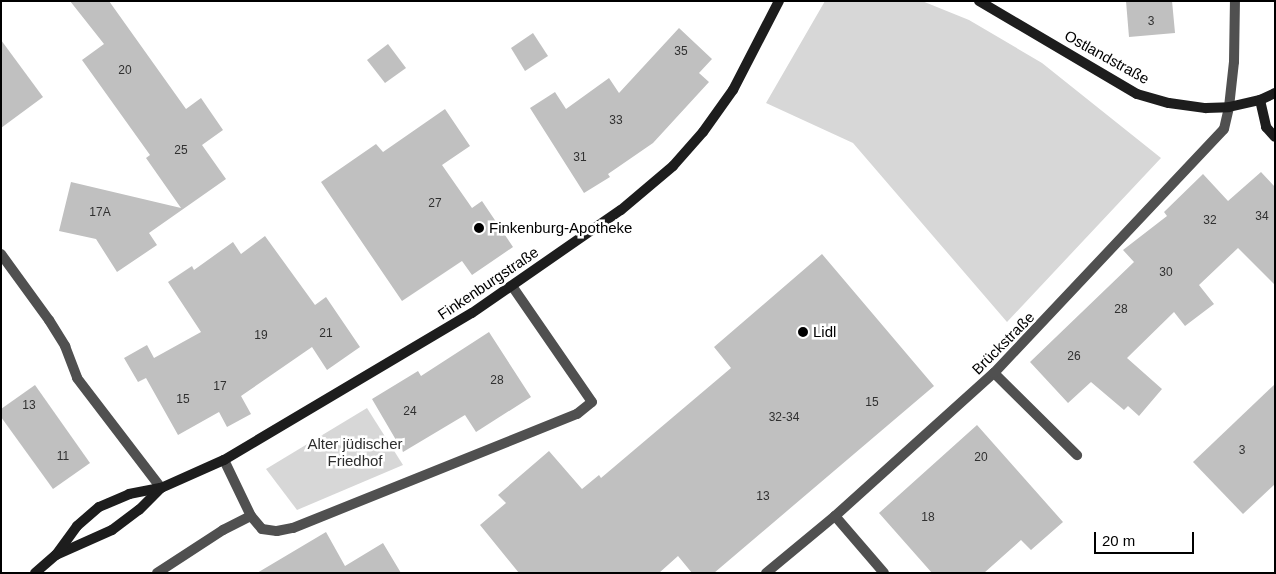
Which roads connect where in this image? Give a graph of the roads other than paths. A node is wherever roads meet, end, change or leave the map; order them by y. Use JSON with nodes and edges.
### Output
{"nodes":[{"id":1,"x":779,"y":1,"type":"edge"},
{"id":2,"x":979,"y":1,"type":"edge"},
{"id":3,"x":1235,"y":1,"type":"edge"},
{"id":4,"x":1275,"y":93,"type":"edge"},
{"id":5,"x":1260,"y":100,"type":"junction"},
{"id":6,"x":1229,"y":106,"type":"junction"},
{"id":7,"x":1275,"y":137,"type":"edge"},
{"id":8,"x":1,"y":254,"type":"edge"},
{"id":9,"x":512,"y":286,"type":"junction"},
{"id":10,"x":994,"y":373,"type":"junction"},
{"id":11,"x":1077,"y":455,"type":"dead end"},
{"id":12,"x":224,"y":460,"type":"junction"},
{"id":13,"x":161,"y":488,"type":"junction"},
{"id":14,"x":251,"y":516,"type":"junction"},
{"id":15,"x":835,"y":516,"type":"junction"},
{"id":16,"x":56,"y":555,"type":"junction"},
{"id":17,"x":35,"y":573,"type":"edge"},
{"id":18,"x":158,"y":573,"type":"edge"},
{"id":19,"x":766,"y":573,"type":"edge"},
{"id":20,"x":884,"y":573,"type":"edge"}],
"edges":[{"from":1,"to":9,"type":"street","name":"Finkenburgstraße"},
{"from":2,"to":6,"type":"street","name":"Ostlandstraße"},
{"from":3,"to":6,"type":"street","name":"Brückstraße"},
{"from":4,"to":5,"type":"street","name":"Ostlandstraße"},
{"from":5,"to":6,"type":"street","name":"Ostlandstraße"},
{"from":5,"to":7,"type":"street"},
{"from":6,"to":10,"type":"street","name":"Brückstraße"},
{"from":8,"to":13,"type":"street"},
{"from":9,"to":12,"type":"street","name":"Finkenburgstraße"},
{"from":9,"to":14,"type":"street"},
{"from":10,"to":11,"type":"street"},
{"from":10,"to":15,"type":"street","name":"Brückstraße"},
{"from":12,"to":13,"type":"street","name":"Finkenburgstraße"},
{"from":12,"to":14,"type":"street"},
{"from":13,"to":16,"type":"street","name":"Finkenburgstraße"},
{"from":13,"to":16,"type":"street","name":"Finkenburgstraße"},
{"from":14,"to":18,"type":"street"},
{"from":15,"to":19,"type":"street","name":"Brückstraße"},
{"from":15,"to":20,"type":"street"},
{"from":16,"to":17,"type":"street","name":"Finkenburgstraße"}]}
